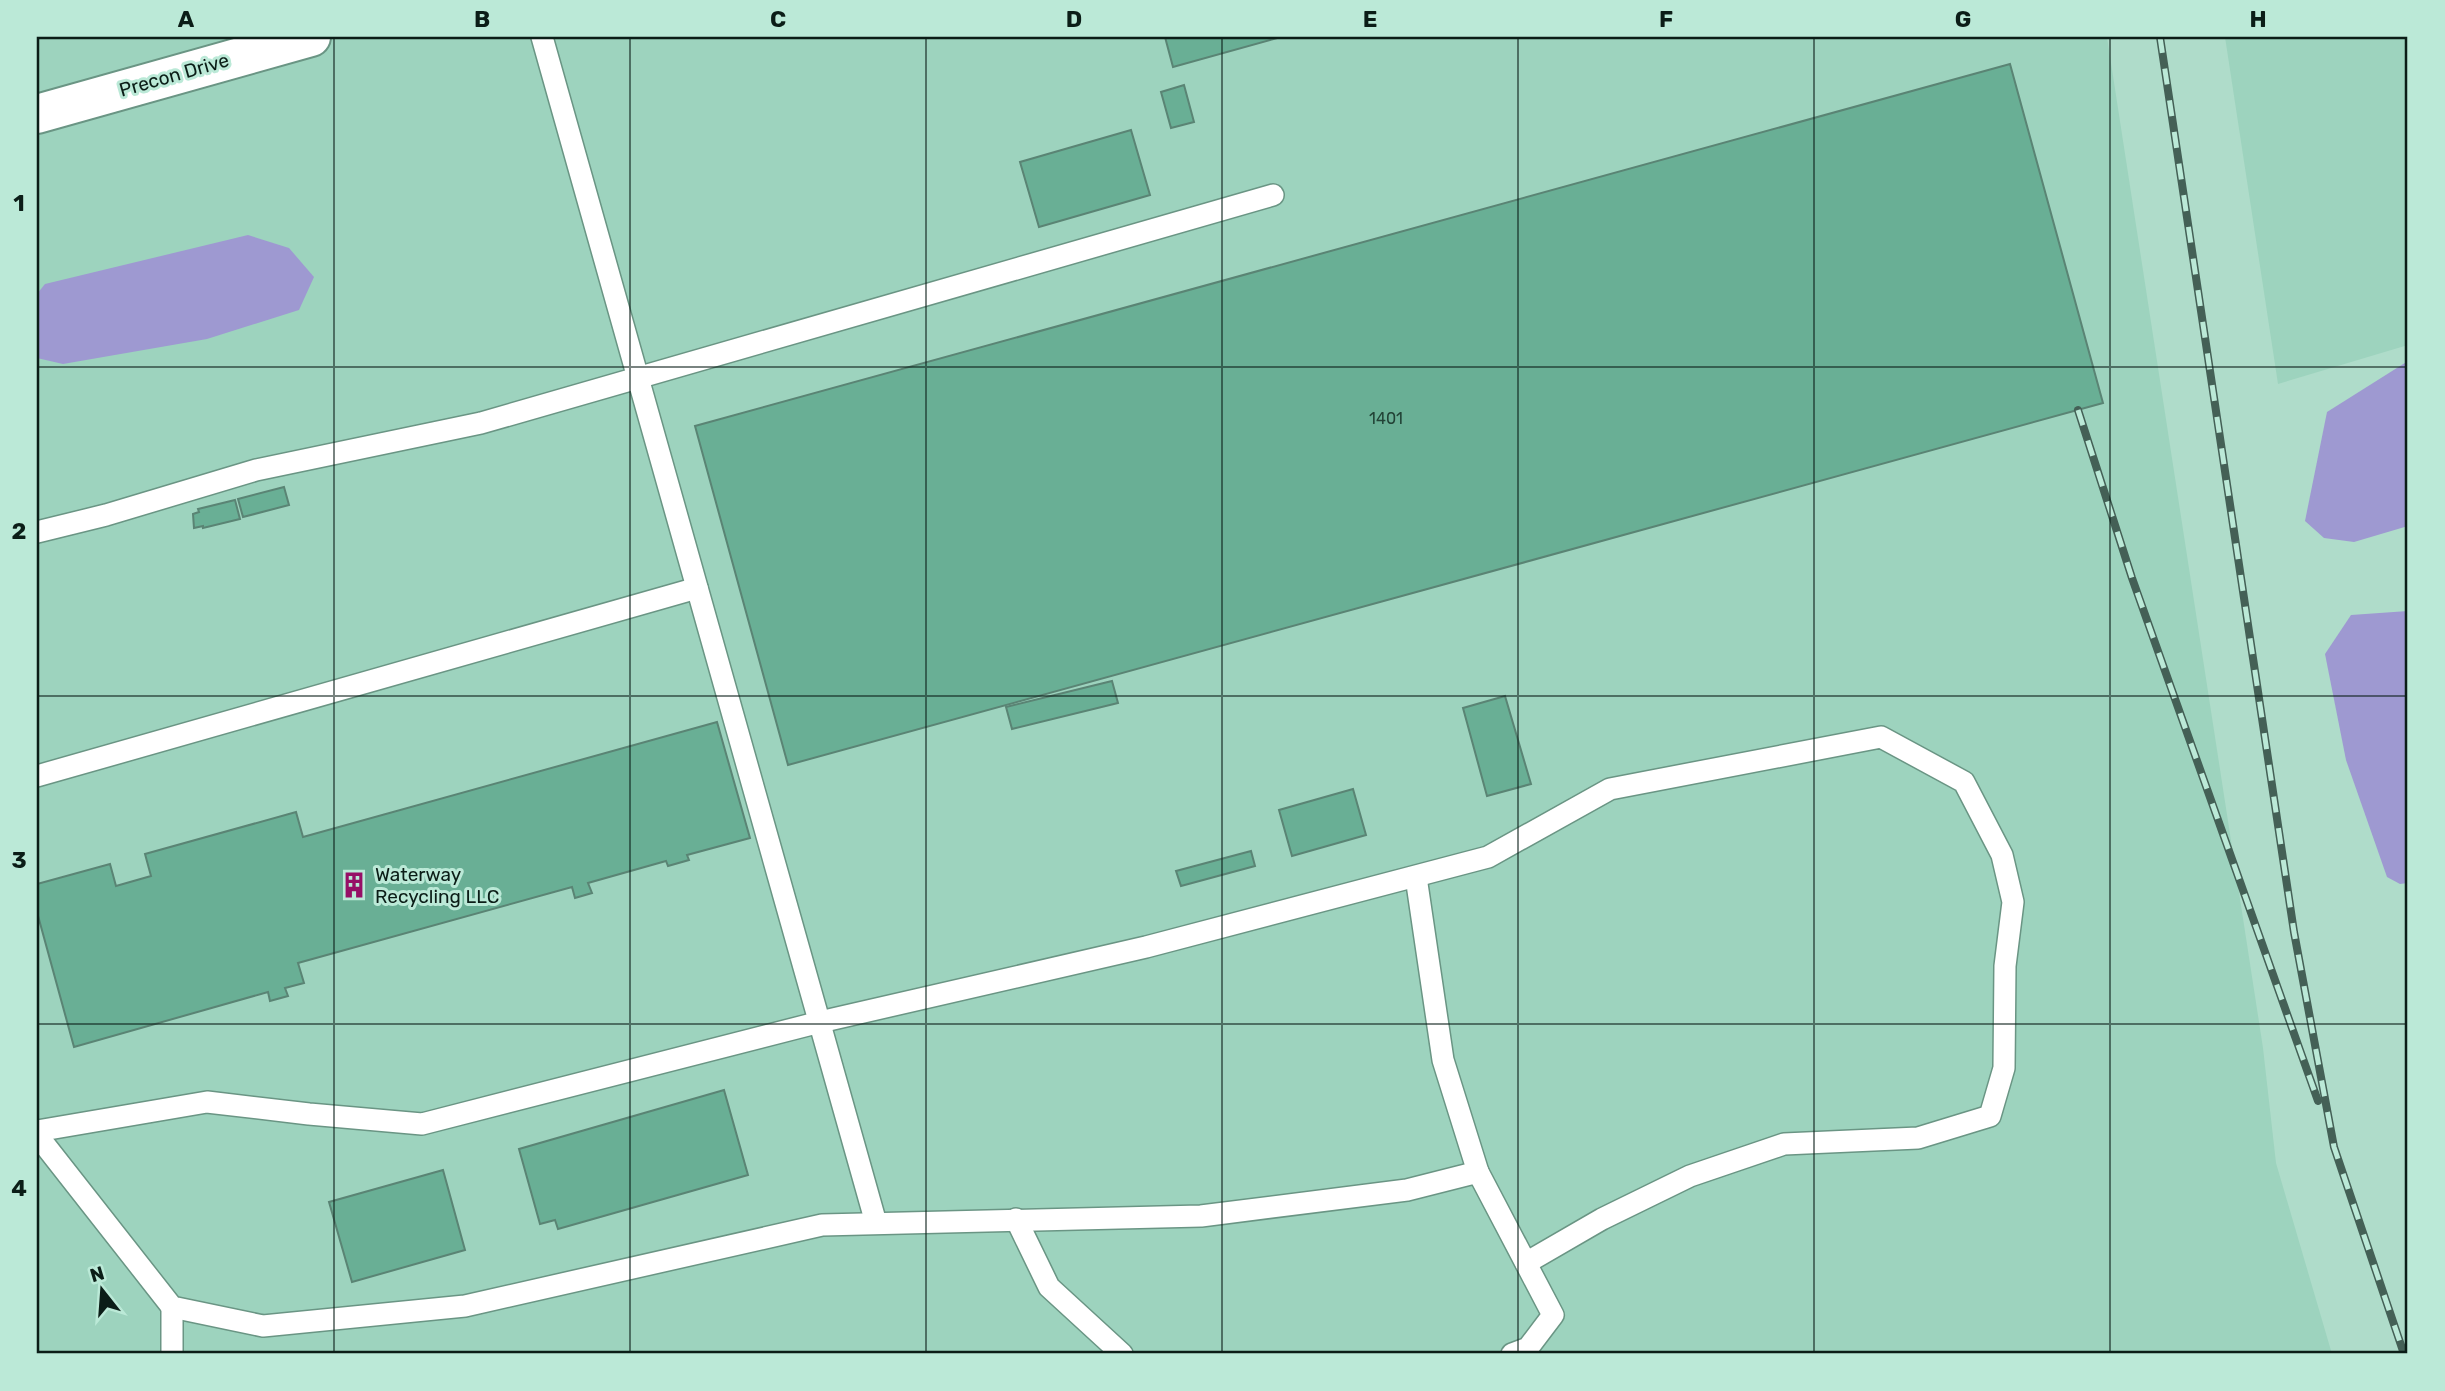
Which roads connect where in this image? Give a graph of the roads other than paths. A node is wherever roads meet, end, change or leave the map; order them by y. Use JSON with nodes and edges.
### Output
{"nodes":[{"id":1,"x":311,"y":37,"type":"edge"},
{"id":2,"x":542,"y":37,"type":"edge"},
{"id":3,"x":37,"y":114,"type":"edge"},
{"id":4,"x":1273,"y":195,"type":"dead end"},
{"id":5,"x":638,"y":378,"type":"junction"},
{"id":6,"x":37,"y":532,"type":"edge"},
{"id":7,"x":697,"y":588,"type":"junction"},
{"id":8,"x":37,"y":776,"type":"edge"},
{"id":9,"x":1416,"y":877,"type":"junction"},
{"id":10,"x":820,"y":1022,"type":"junction"},
{"id":11,"x":37,"y":1133,"type":"edge"},
{"id":12,"x":1478,"y":1172,"type":"junction"},
{"id":13,"x":1016,"y":1219,"type":"junction"},
{"id":14,"x":876,"y":1223,"type":"junction"},
{"id":15,"x":1525,"y":1263,"type":"junction"},
{"id":16,"x":172,"y":1307,"type":"junction"},
{"id":17,"x":172,"y":1354,"type":"edge"},
{"id":18,"x":1122,"y":1354,"type":"edge"},
{"id":19,"x":1511,"y":1354,"type":"edge"}],
"edges":[{"from":1,"to":3,"type":"street","name":"Precon Drive"},
{"from":2,"to":5,"type":"lane"},
{"from":4,"to":5,"type":"lane"},
{"from":5,"to":6,"type":"lane"},
{"from":5,"to":7,"type":"lane"},
{"from":7,"to":8,"type":"lane"},
{"from":7,"to":10,"type":"lane"},
{"from":9,"to":10,"type":"lane"},
{"from":9,"to":12,"type":"lane"},
{"from":9,"to":15,"type":"lane"},
{"from":10,"to":11,"type":"lane"},
{"from":10,"to":14,"type":"lane"},
{"from":11,"to":16,"type":"lane"},
{"from":12,"to":13,"type":"lane"},
{"from":12,"to":15,"type":"lane"},
{"from":13,"to":14,"type":"lane"},
{"from":13,"to":18,"type":"lane"},
{"from":14,"to":16,"type":"lane"},
{"from":15,"to":19,"type":"lane"},
{"from":16,"to":17,"type":"lane"}]}
